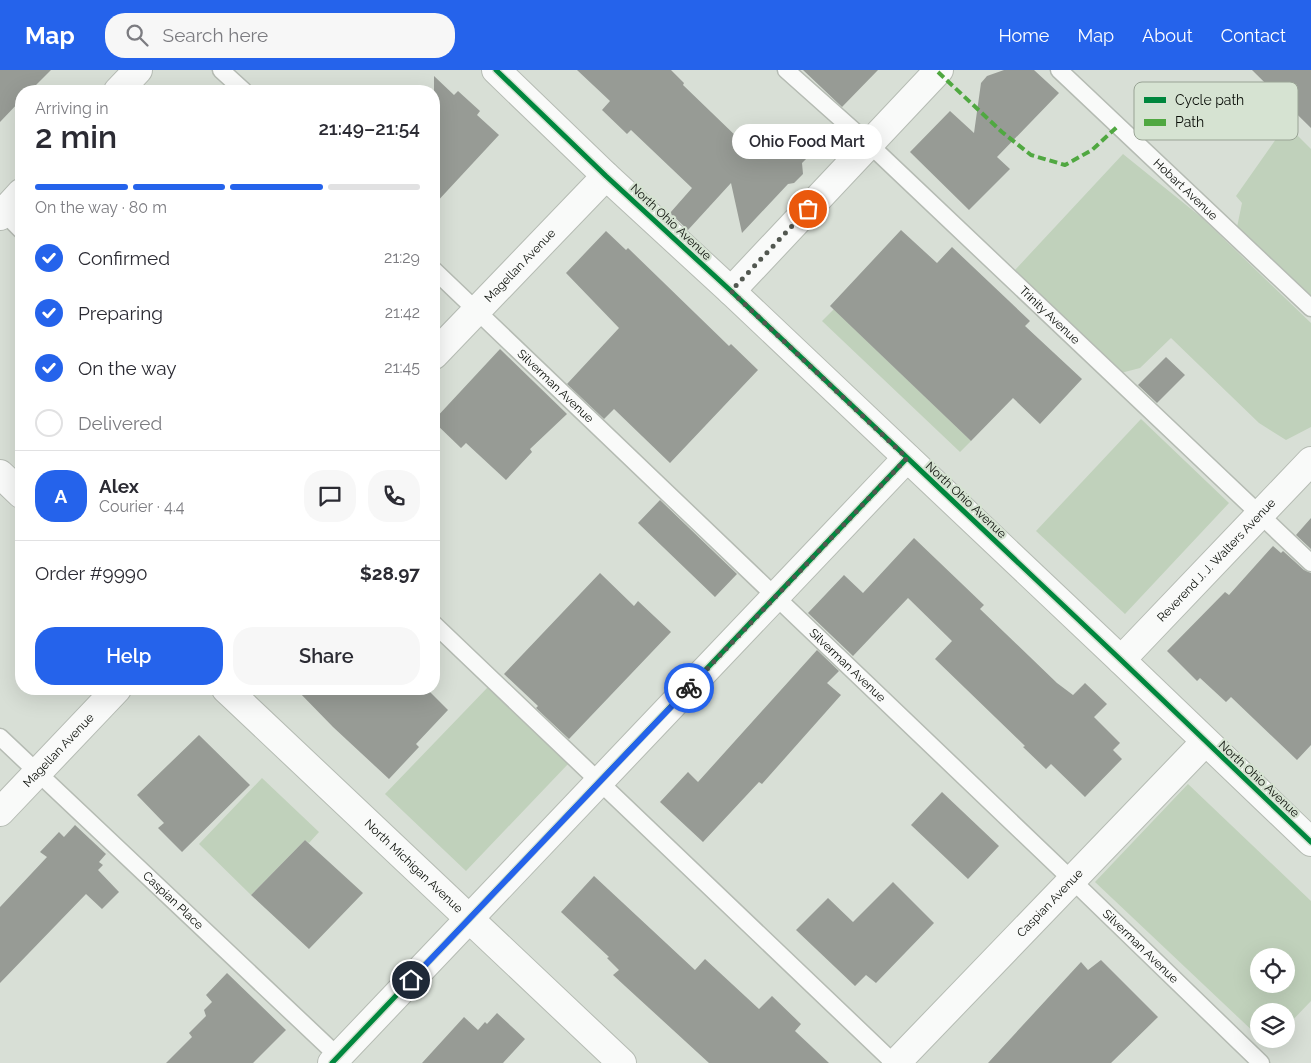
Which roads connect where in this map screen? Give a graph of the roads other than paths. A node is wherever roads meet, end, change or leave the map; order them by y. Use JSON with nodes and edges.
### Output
{"nodes":[{"id":1,"x":138,"y":70,"type":"edge"},
{"id":2,"x":221,"y":70,"type":"edge"},
{"id":3,"x":496,"y":70,"type":"edge"},
{"id":4,"x":786,"y":70,"type":"edge"},
{"id":5,"x":939,"y":70,"type":"edge"},
{"id":6,"x":1058,"y":70,"type":"edge"},
{"id":7,"x":124,"y":85,"type":"edge"},
{"id":8,"x":237,"y":85,"type":"edge"},
{"id":9,"x":869,"y":144,"type":"junction"},
{"id":10,"x":606,"y":176,"type":"junction"},
{"id":11,"x":440,"y":276,"type":"edge"},
{"id":12,"x":731,"y":291,"type":"junction"},
{"id":13,"x":1311,"y":308,"type":"edge"},
{"id":14,"x":476,"y":310,"type":"junction"},
{"id":15,"x":440,"y":349,"type":"edge"},
{"id":16,"x":907,"y":458,"type":"junction"},
{"id":17,"x":1311,"y":461,"type":"edge"},
{"id":18,"x":0,"y":474,"type":"edge"},
{"id":19,"x":15,"y":488,"type":"edge"},
{"id":20,"x":1260,"y":515,"type":"junction"},
{"id":21,"x":1311,"y":564,"type":"edge"},
{"id":22,"x":776,"y":596,"type":"junction"},
{"id":23,"x":440,"y":630,"type":"edge"},
{"id":24,"x":1121,"y":660,"type":"junction"},
{"id":25,"x":111,"y":695,"type":"edge"},
{"id":26,"x":232,"y":695,"type":"edge"},
{"id":27,"x":0,"y":737,"type":"edge"},
{"id":28,"x":1205,"y":742,"type":"junction"},
{"id":29,"x":38,"y":772,"type":"junction"},
{"id":30,"x":598,"y":783,"type":"junction"},
{"id":31,"x":0,"y":812,"type":"edge"},
{"id":32,"x":1311,"y":842,"type":"edge"},
{"id":33,"x":1072,"y":880,"type":"junction"},
{"id":34,"x":469,"y":919,"type":"junction"},
{"id":35,"x":338,"y":1061,"type":"edge"},
{"id":36,"x":622,"y":1063,"type":"edge"},
{"id":37,"x":895,"y":1063,"type":"edge"},
{"id":38,"x":1261,"y":1063,"type":"edge"}],
"edges":[{"from":1,"to":7,"type":"street"},
{"from":2,"to":8,"type":"lane"},
{"from":3,"to":10,"type":"street","name":"North Ohio Avenue"},
{"from":4,"to":9,"type":"lane","name":"Trinity Avenue"},
{"from":5,"to":9,"type":"street"},
{"from":6,"to":13,"type":"lane","name":"Hobart Avenue"},
{"from":9,"to":12,"type":"street"},
{"from":9,"to":20,"type":"lane","name":"Trinity Avenue"},
{"from":10,"to":12,"type":"street","name":"North Ohio Avenue"},
{"from":10,"to":14,"type":"street","name":"Magellan Avenue"},
{"from":11,"to":14,"type":"lane","name":"Silverman Avenue"},
{"from":12,"to":16,"type":"street","name":"North Ohio Avenue"},
{"from":14,"to":15,"type":"street","name":"Magellan Avenue"},
{"from":14,"to":22,"type":"lane","name":"Silverman Avenue"},
{"from":16,"to":22,"type":"street"},
{"from":16,"to":24,"type":"street","name":"North Ohio Avenue"},
{"from":17,"to":20,"type":"street","name":"Reverend J. J. Walters Avenue"},
{"from":18,"to":19,"type":"street"},
{"from":20,"to":21,"type":"lane","name":"Trinity Avenue"},
{"from":20,"to":24,"type":"street","name":"Reverend J. J. Walters Avenue"},
{"from":22,"to":30,"type":"street"},
{"from":22,"to":33,"type":"lane","name":"Silverman Avenue"},
{"from":23,"to":30,"type":"lane"},
{"from":24,"to":28,"type":"street","name":"North Ohio Avenue"},
{"from":25,"to":29,"type":"street","name":"Magellan Avenue"},
{"from":26,"to":34,"type":"street","name":"North Michigan Avenue"},
{"from":27,"to":29,"type":"lane","name":"Caspian Place"},
{"from":28,"to":32,"type":"street","name":"North Ohio Avenue"},
{"from":28,"to":33,"type":"street","name":"Caspian Avenue"},
{"from":29,"to":31,"type":"street","name":"Magellan Avenue"},
{"from":29,"to":35,"type":"lane","name":"Caspian Place"},
{"from":30,"to":34,"type":"street"},
{"from":30,"to":37,"type":"lane"},
{"from":33,"to":37,"type":"street","name":"Caspian Avenue"},
{"from":33,"to":38,"type":"lane","name":"Silverman Avenue"},
{"from":34,"to":35,"type":"street"},
{"from":34,"to":36,"type":"street","name":"North Michigan Avenue"}]}
